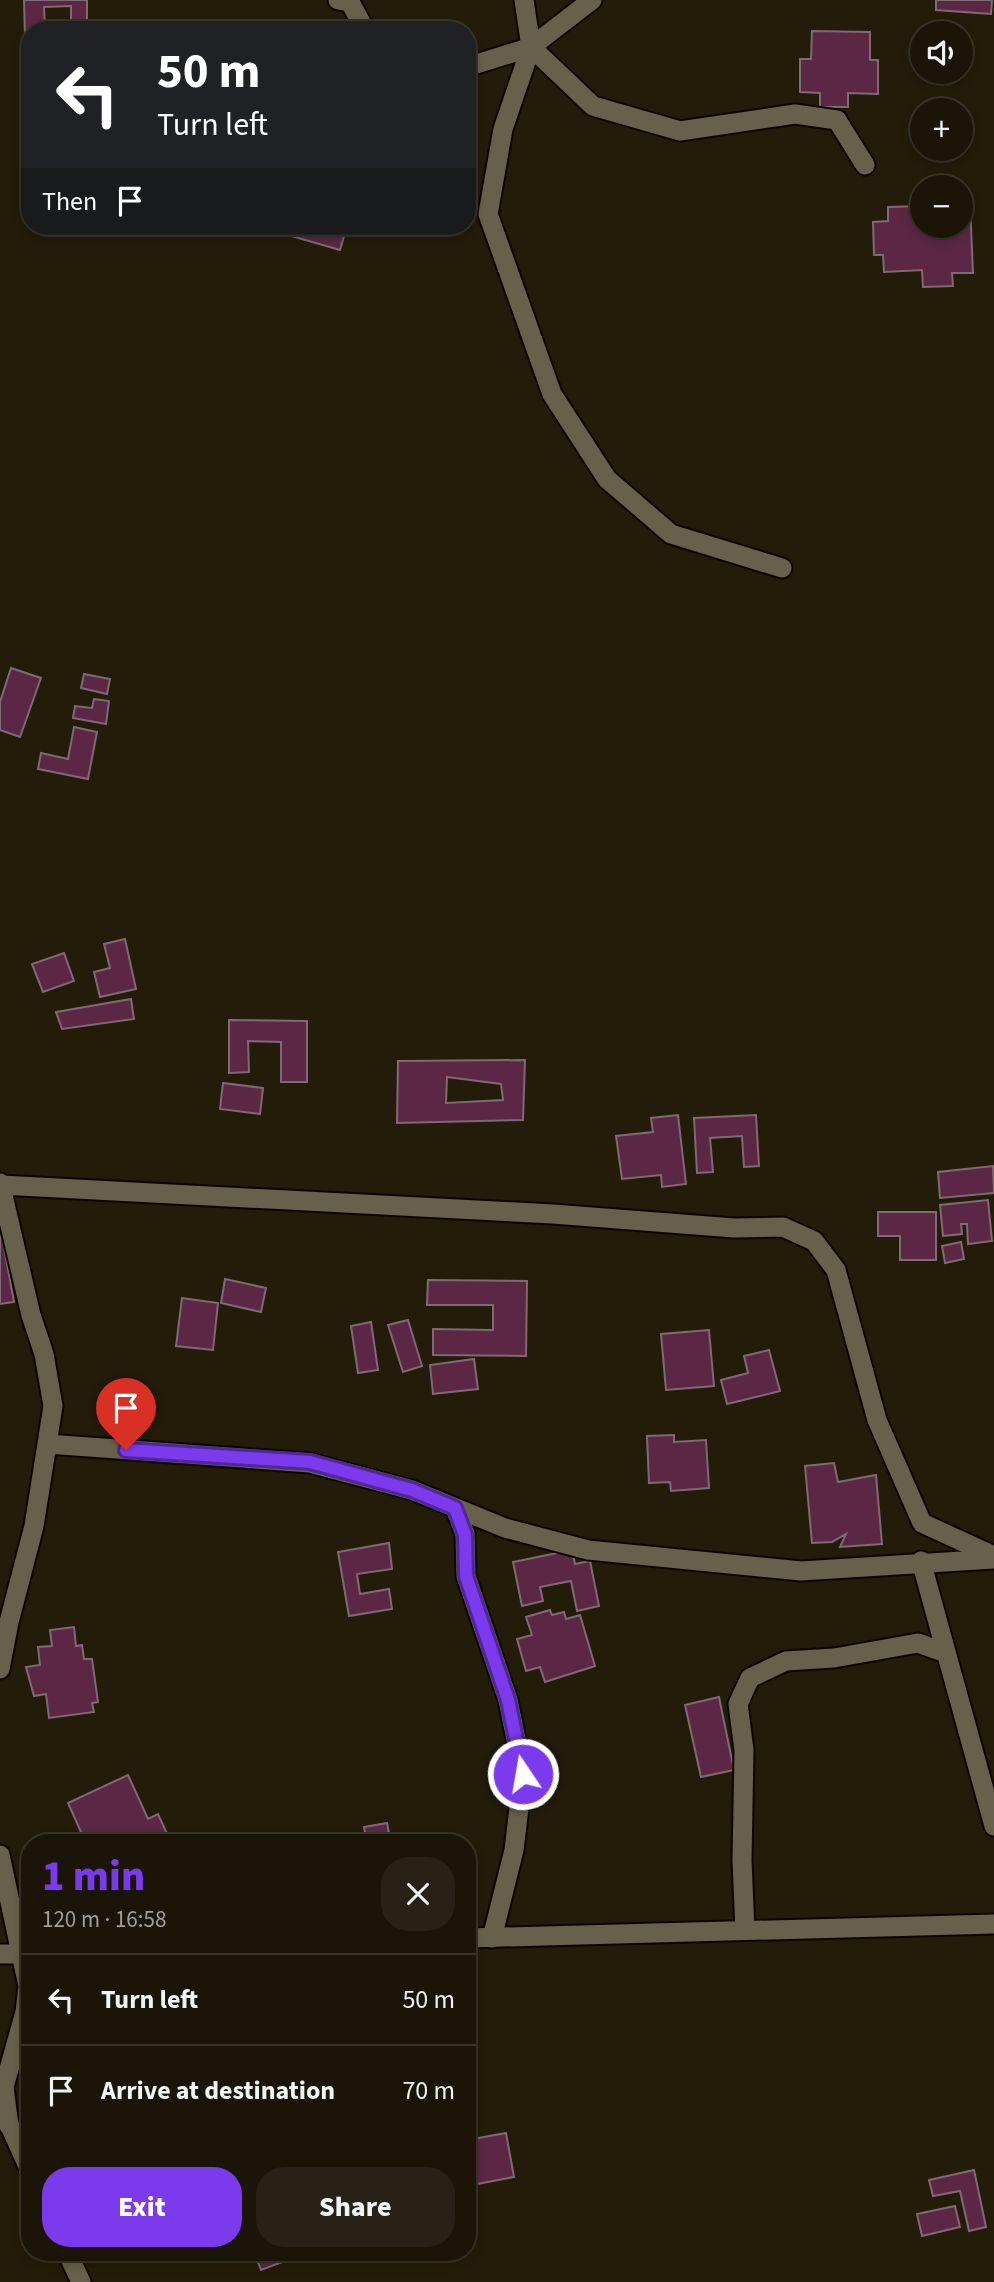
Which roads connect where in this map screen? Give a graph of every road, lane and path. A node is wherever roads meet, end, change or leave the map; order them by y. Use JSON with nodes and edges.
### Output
{"nodes":[{"id":1,"x":338,"y":0,"type":"edge"},
{"id":2,"x":524,"y":0,"type":"edge"},
{"id":3,"x":592,"y":0,"type":"edge"},
{"id":4,"x":360,"y":21,"type":"edge"},
{"id":5,"x":531,"y":47,"type":"junction"},
{"id":6,"x":476,"y":64,"type":"edge"},
{"id":7,"x":864,"y":166,"type":"dead end"},
{"id":8,"x":782,"y":568,"type":"dead end"},
{"id":9,"x":0,"y":1184,"type":"edge"},
{"id":10,"x":47,"y":1444,"type":"junction"},
{"id":11,"x":455,"y":1508,"type":"junction"},
{"id":12,"x":994,"y":1557,"type":"edge"},
{"id":13,"x":920,"y":1561,"type":"junction"},
{"id":14,"x":946,"y":1653,"type":"junction"},
{"id":15,"x":0,"y":1669,"type":"edge"},
{"id":16,"x":994,"y":1826,"type":"edge"},
{"id":17,"x":0,"y":1855,"type":"edge"},
{"id":18,"x":994,"y":1924,"type":"edge"},
{"id":19,"x":746,"y":1930,"type":"junction"},
{"id":20,"x":21,"y":1938,"type":"edge"},
{"id":21,"x":476,"y":1938,"type":"edge"},
{"id":22,"x":492,"y":1938,"type":"junction"},
{"id":23,"x":0,"y":1954,"type":"edge"},
{"id":24,"x":21,"y":1954,"type":"edge"},
{"id":25,"x":21,"y":2027,"type":"edge"},
{"id":26,"x":0,"y":2100,"type":"edge"},
{"id":27,"x":9,"y":2126,"type":"junction"},
{"id":28,"x":21,"y":2152,"type":"edge"},
{"id":29,"x":71,"y":2261,"type":"edge"},
{"id":30,"x":81,"y":2282,"type":"edge"}],
"edges":[{"from":1,"to":4,"type":"street"},
{"from":2,"to":5,"type":"street"},
{"from":3,"to":5,"type":"street"},
{"from":5,"to":6,"type":"street"},
{"from":5,"to":7,"type":"street"},
{"from":5,"to":8,"type":"street"},
{"from":9,"to":10,"type":"street"},
{"from":9,"to":12,"type":"street"},
{"from":10,"to":11,"type":"street"},
{"from":10,"to":15,"type":"street"},
{"from":11,"to":13,"type":"street"},
{"from":11,"to":22,"type":"street"},
{"from":12,"to":13,"type":"street"},
{"from":13,"to":14,"type":"street"},
{"from":14,"to":16,"type":"street"},
{"from":14,"to":19,"type":"street"},
{"from":17,"to":20,"type":"street"},
{"from":18,"to":19,"type":"street"},
{"from":19,"to":22,"type":"street"},
{"from":21,"to":22,"type":"street"},
{"from":23,"to":24,"type":"street"},
{"from":25,"to":27,"type":"street"},
{"from":26,"to":27,"type":"street"},
{"from":27,"to":28,"type":"street"},
{"from":29,"to":30,"type":"street"}]}
